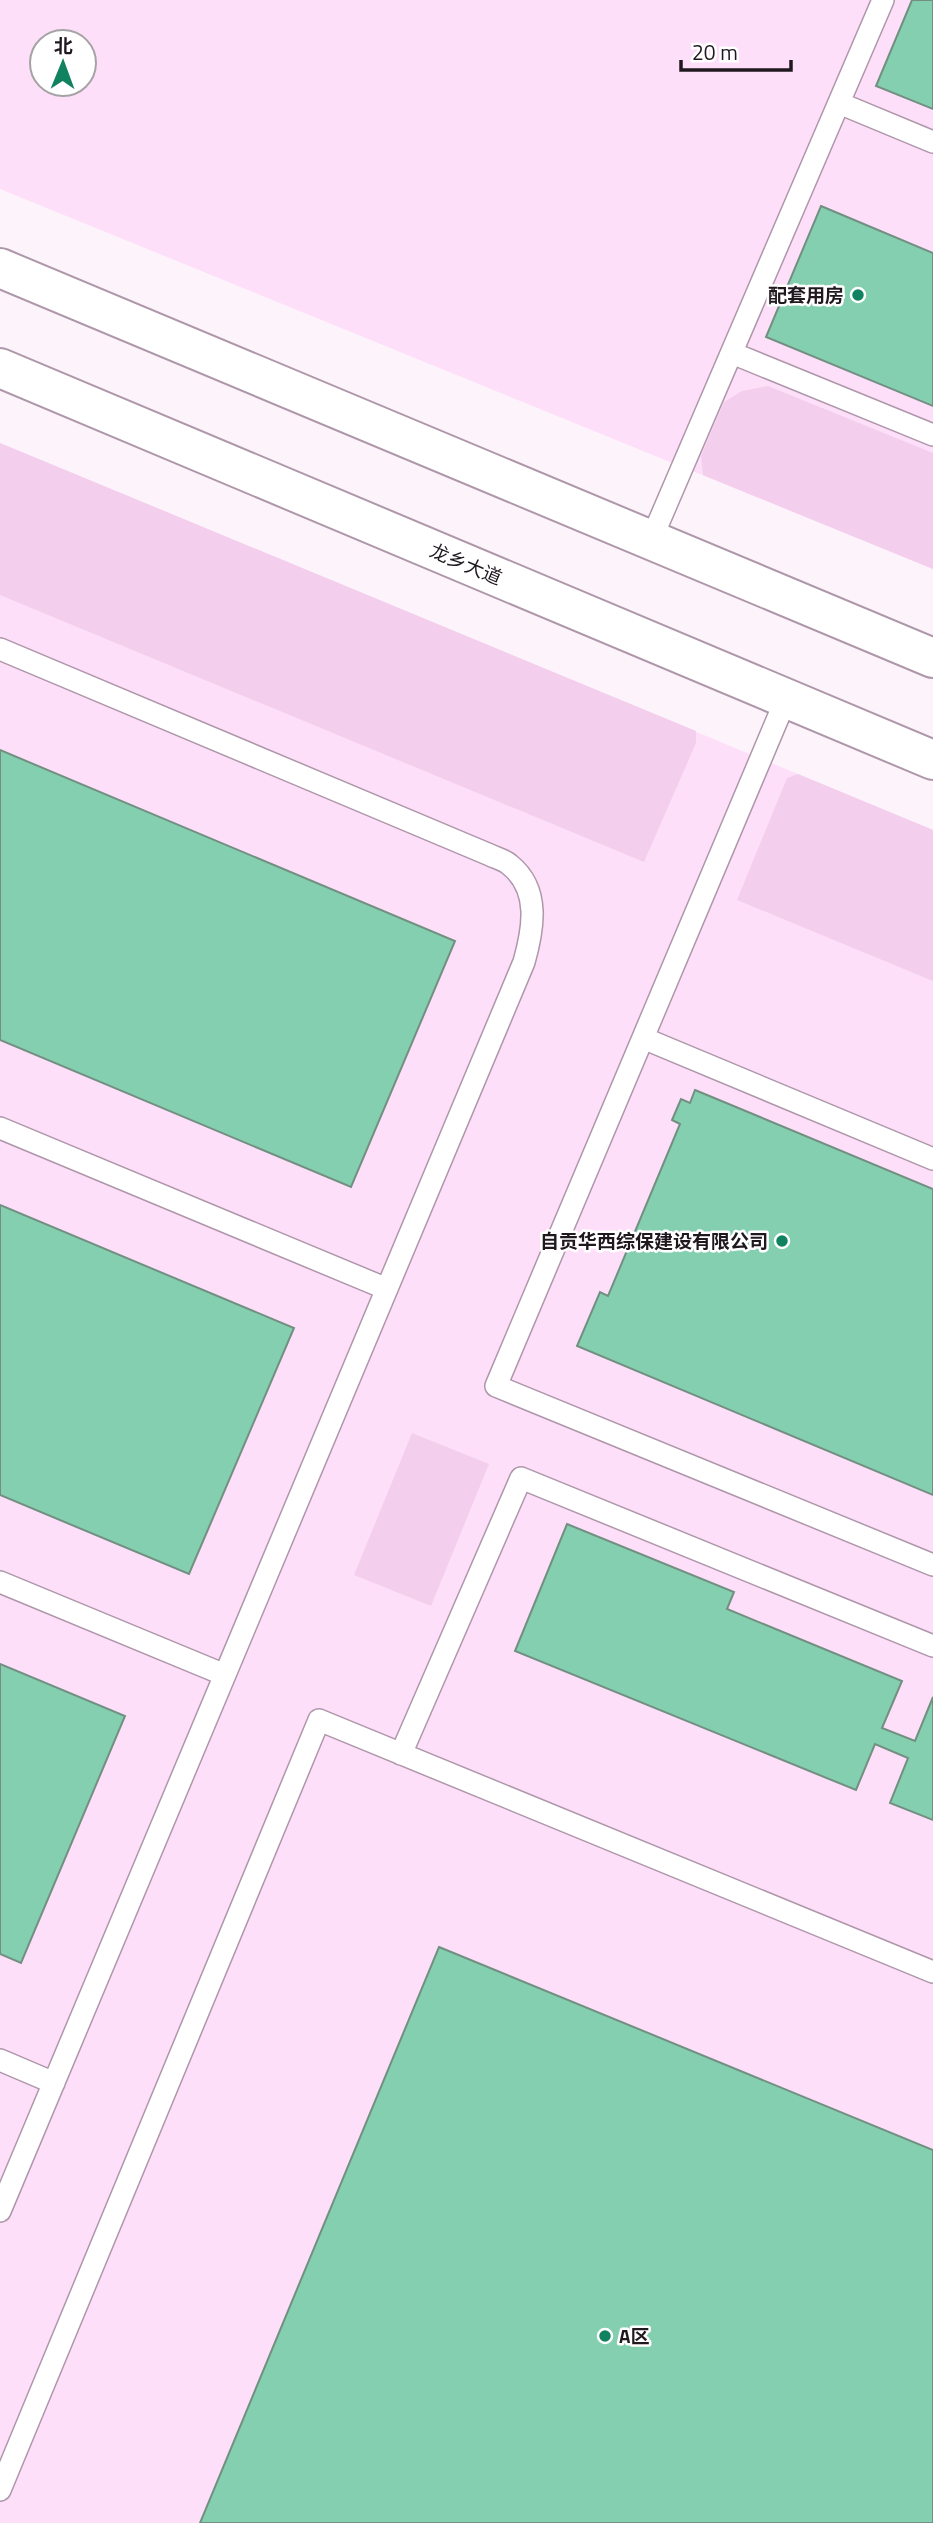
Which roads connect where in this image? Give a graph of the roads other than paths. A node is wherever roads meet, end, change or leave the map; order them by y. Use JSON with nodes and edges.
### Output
{"nodes":[{"id":1,"x":883,"y":0,"type":"edge"},
{"id":2,"x":839,"y":103,"type":"junction"},
{"id":3,"x":933,"y":142,"type":"edge"},
{"id":4,"x":0,"y":268,"type":"edge"},
{"id":5,"x":732,"y":353,"type":"junction"},
{"id":6,"x":0,"y":368,"type":"edge"},
{"id":7,"x":933,"y":435,"type":"edge"},
{"id":8,"x":652,"y":541,"type":"junction"},
{"id":9,"x":0,"y":649,"type":"edge"},
{"id":10,"x":933,"y":658,"type":"edge"},
{"id":11,"x":786,"y":699,"type":"junction"},
{"id":12,"x":933,"y":761,"type":"edge"},
{"id":13,"x":643,"y":1038,"type":"junction"},
{"id":14,"x":0,"y":1128,"type":"edge"},
{"id":15,"x":933,"y":1158,"type":"edge"},
{"id":16,"x":387,"y":1289,"type":"junction"},
{"id":17,"x":933,"y":1565,"type":"edge"},
{"id":18,"x":0,"y":1582,"type":"edge"},
{"id":19,"x":933,"y":1646,"type":"edge"},
{"id":20,"x":225,"y":1675,"type":"junction"},
{"id":21,"x":401,"y":1754,"type":"junction"},
{"id":22,"x":933,"y":1972,"type":"edge"},
{"id":23,"x":0,"y":2060,"type":"edge"},
{"id":24,"x":54,"y":2082,"type":"junction"},
{"id":25,"x":0,"y":2211,"type":"edge"},
{"id":26,"x":0,"y":2490,"type":"edge"}],
"edges":[{"from":1,"to":2,"type":"lane"},
{"from":2,"to":3,"type":"lane"},
{"from":2,"to":5,"type":"lane"},
{"from":4,"to":8,"type":"main road"},
{"from":5,"to":7,"type":"lane"},
{"from":5,"to":8,"type":"lane"},
{"from":6,"to":11,"type":"main road","name":"龙乡大道"},
{"from":8,"to":10,"type":"main road"},
{"from":9,"to":16,"type":"lane"},
{"from":11,"to":12,"type":"main road","name":"龙乡大道"},
{"from":11,"to":13,"type":"lane"},
{"from":13,"to":15,"type":"lane"},
{"from":13,"to":17,"type":"lane"},
{"from":14,"to":16,"type":"lane"},
{"from":16,"to":20,"type":"lane"},
{"from":18,"to":20,"type":"lane"},
{"from":19,"to":21,"type":"lane"},
{"from":20,"to":24,"type":"lane"},
{"from":21,"to":22,"type":"lane"},
{"from":21,"to":26,"type":"lane"},
{"from":23,"to":24,"type":"lane"},
{"from":24,"to":25,"type":"lane"}]}
